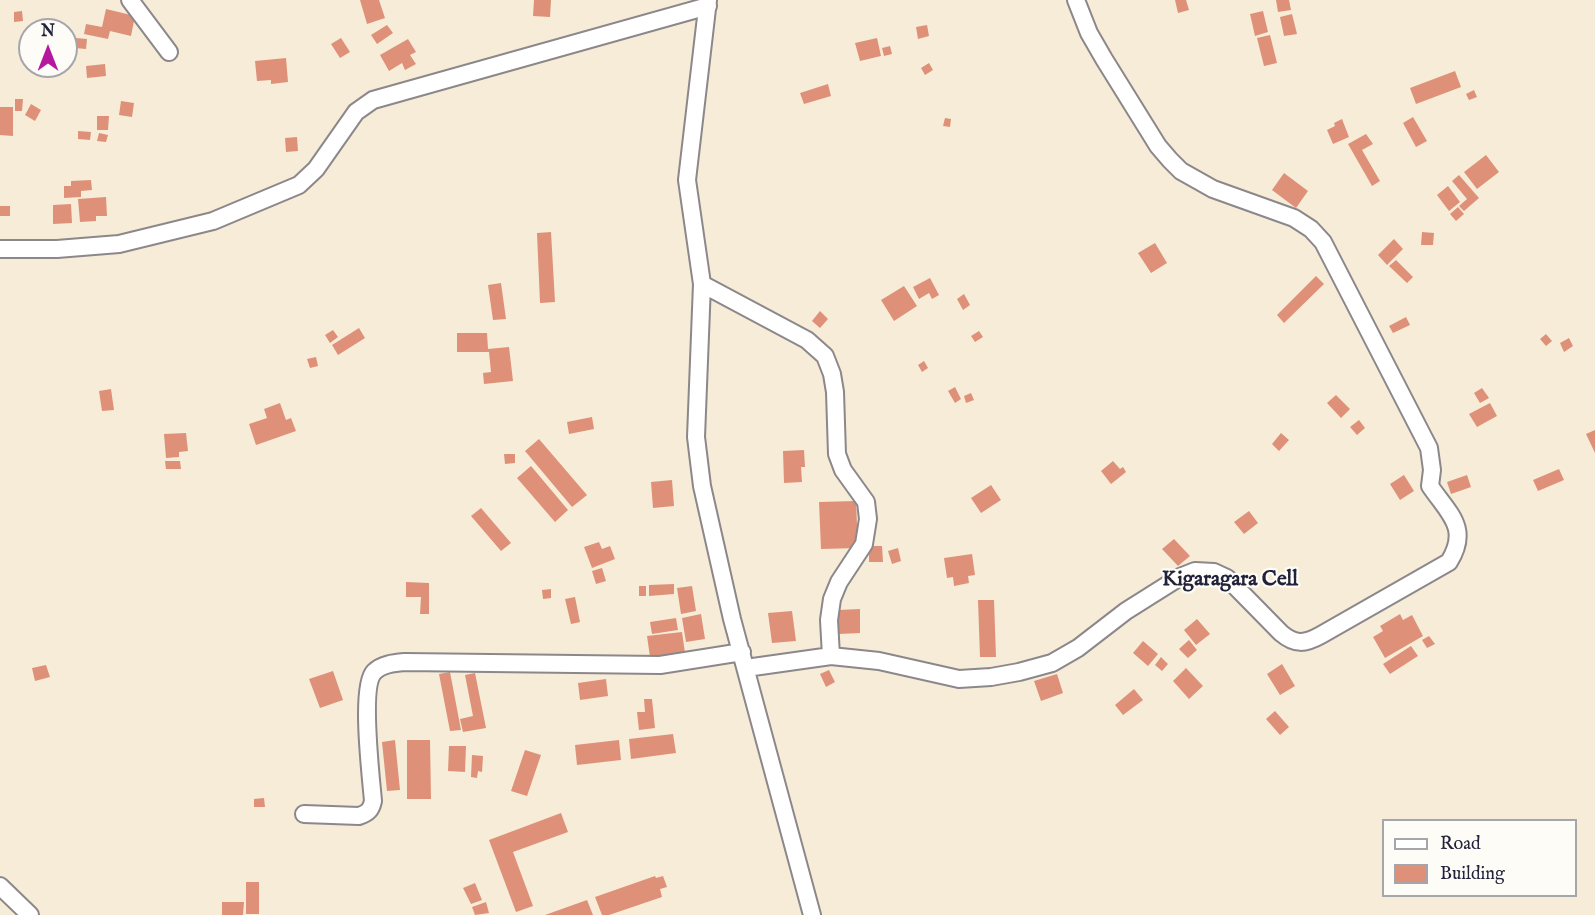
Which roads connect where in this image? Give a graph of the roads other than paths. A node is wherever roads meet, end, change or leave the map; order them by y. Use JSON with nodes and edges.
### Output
{"nodes":[{"id":1,"x":130,"y":0,"type":"edge"},
{"id":2,"x":1076,"y":0,"type":"edge"},
{"id":3,"x":708,"y":3,"type":"edge"},
{"id":4,"x":169,"y":52,"type":"dead end"},
{"id":5,"x":0,"y":249,"type":"edge"},
{"id":6,"x":702,"y":284,"type":"junction"},
{"id":7,"x":831,"y":656,"type":"junction"},
{"id":8,"x":744,"y":660,"type":"junction"},
{"id":9,"x":304,"y":814,"type":"dead end"},
{"id":10,"x":0,"y":886,"type":"edge"},
{"id":11,"x":30,"y":915,"type":"edge"},
{"id":12,"x":812,"y":915,"type":"edge"}],
"edges":[{"from":1,"to":4,"type":"street"},
{"from":2,"to":7,"type":"street"},
{"from":3,"to":5,"type":"street"},
{"from":3,"to":6,"type":"street"},
{"from":6,"to":7,"type":"street"},
{"from":6,"to":8,"type":"street"},
{"from":7,"to":8,"type":"street"},
{"from":8,"to":9,"type":"street"},
{"from":8,"to":12,"type":"street"},
{"from":10,"to":11,"type":"street"}]}
